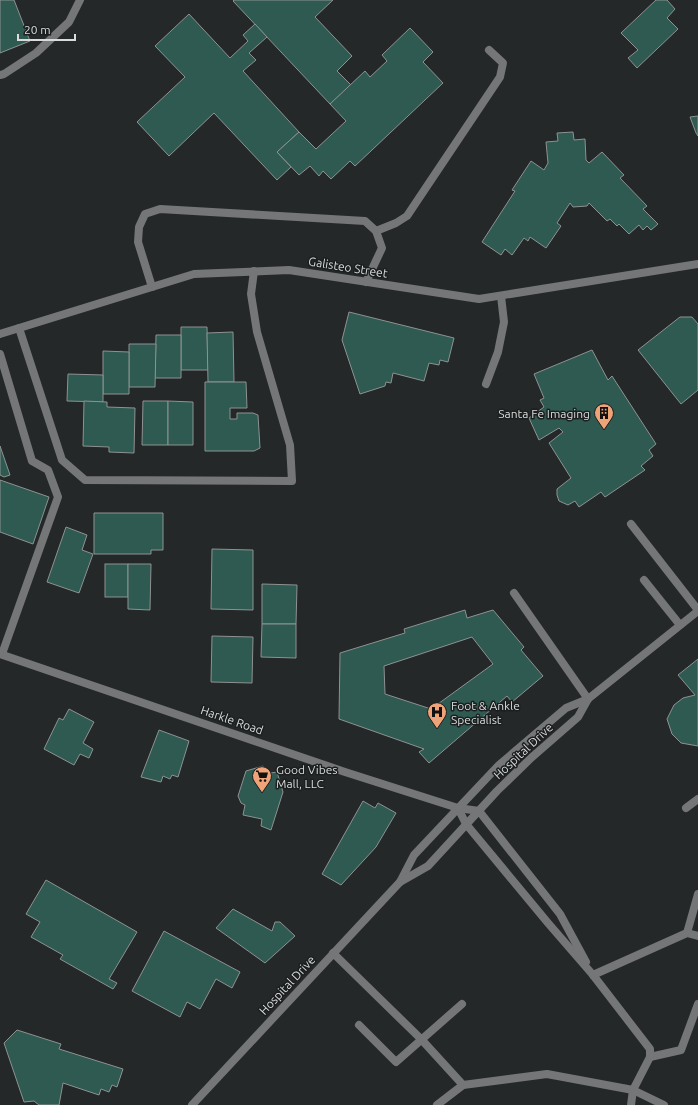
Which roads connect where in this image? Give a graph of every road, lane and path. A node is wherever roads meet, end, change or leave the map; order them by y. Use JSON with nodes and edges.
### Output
{"nodes":[{"id":1,"x":80,"y":0,"type":"edge"},
{"id":2,"x":489,"y":50,"type":"dead end"},
{"id":3,"x":0,"y":75,"type":"edge"},
{"id":4,"x":376,"y":231,"type":"junction"},
{"id":5,"x":698,"y":264,"type":"edge"},
{"id":6,"x":254,"y":271,"type":"junction"},
{"id":7,"x":366,"y":282,"type":"junction"},
{"id":8,"x":152,"y":287,"type":"junction"},
{"id":9,"x":501,"y":296,"type":"junction"},
{"id":10,"x":19,"y":328,"type":"junction"},
{"id":11,"x":0,"y":334,"type":"edge"},
{"id":12,"x":0,"y":354,"type":"edge"},
{"id":13,"x":486,"y":384,"type":"dead end"},
{"id":14,"x":631,"y":524,"type":"dead end"},
{"id":15,"x":644,"y":580,"type":"dead end"},
{"id":16,"x":514,"y":593,"type":"dead end"},
{"id":17,"x":698,"y":610,"type":"edge"},
{"id":18,"x":680,"y":625,"type":"junction"},
{"id":19,"x":1,"y":654,"type":"edge"},
{"id":20,"x":588,"y":699,"type":"junction"},
{"id":21,"x":698,"y":799,"type":"edge"},
{"id":22,"x":458,"y":808,"type":"junction"},
{"id":23,"x":686,"y":808,"type":"dead end"},
{"id":24,"x":479,"y":811,"type":"junction"},
{"id":25,"x":466,"y":824,"type":"junction"},
{"id":26,"x":400,"y":882,"type":"junction"},
{"id":27,"x":698,"y":894,"type":"edge"},
{"id":28,"x":687,"y":933,"type":"junction"},
{"id":29,"x":698,"y":936,"type":"edge"},
{"id":30,"x":333,"y":952,"type":"junction"},
{"id":31,"x":594,"y":975,"type":"junction"},
{"id":32,"x":462,"y":1004,"type":"dead end"},
{"id":33,"x":698,"y":1004,"type":"edge"},
{"id":34,"x":358,"y":1025,"type":"dead end"},
{"id":35,"x":421,"y":1039,"type":"junction"},
{"id":36,"x":650,"y":1057,"type":"junction"},
{"id":37,"x":463,"y":1085,"type":"junction"},
{"id":38,"x":633,"y":1090,"type":"junction"},
{"id":39,"x":192,"y":1105,"type":"edge"},
{"id":40,"x":437,"y":1105,"type":"edge"},
{"id":41,"x":631,"y":1105,"type":"edge"},
{"id":42,"x":664,"y":1105,"type":"edge"}],
"edges":[{"from":1,"to":3,"type":"street"},
{"from":2,"to":4,"type":"street"},
{"from":4,"to":7,"type":"street"},
{"from":4,"to":8,"type":"street"},
{"from":5,"to":9,"type":"street","name":"Galisteo Street"},
{"from":6,"to":7,"type":"street","name":"Galisteo Street"},
{"from":6,"to":8,"type":"street","name":"Galisteo Street"},
{"from":6,"to":10,"type":"street"},
{"from":7,"to":9,"type":"street","name":"Galisteo Street"},
{"from":8,"to":10,"type":"street","name":"Galisteo Street"},
{"from":9,"to":13,"type":"street"},
{"from":10,"to":11,"type":"street","name":"Galisteo Street"},
{"from":12,"to":19,"type":"street"},
{"from":14,"to":17,"type":"street"},
{"from":15,"to":18,"type":"street"},
{"from":16,"to":20,"type":"street"},
{"from":17,"to":18,"type":"street","name":"Hospital Drive"},
{"from":18,"to":20,"type":"street","name":"Hospital Drive"},
{"from":19,"to":22,"type":"street","name":"Harkle Road"},
{"from":20,"to":22,"type":"street","name":"Hospital Drive"},
{"from":20,"to":24,"type":"street","name":"Hospital Drive"},
{"from":21,"to":23,"type":"street"},
{"from":22,"to":24,"type":"street","name":"Harkle Road"},
{"from":22,"to":25,"type":"street"},
{"from":22,"to":26,"type":"street","name":"Hospital Drive"},
{"from":24,"to":25,"type":"street","name":"Hospital Drive"},
{"from":24,"to":31,"type":"street"},
{"from":25,"to":26,"type":"street","name":"Hospital Drive"},
{"from":25,"to":31,"type":"street"},
{"from":26,"to":30,"type":"street","name":"Hospital Drive"},
{"from":27,"to":28,"type":"street"},
{"from":28,"to":29,"type":"street"},
{"from":28,"to":31,"type":"street"},
{"from":30,"to":35,"type":"street"},
{"from":30,"to":39,"type":"street","name":"Hospital Drive"},
{"from":31,"to":36,"type":"street"},
{"from":32,"to":35,"type":"street"},
{"from":33,"to":36,"type":"street"},
{"from":34,"to":35,"type":"street"},
{"from":35,"to":37,"type":"street"},
{"from":36,"to":38,"type":"street"},
{"from":37,"to":38,"type":"street"},
{"from":37,"to":40,"type":"street"},
{"from":38,"to":41,"type":"street"},
{"from":38,"to":42,"type":"street"}]}
